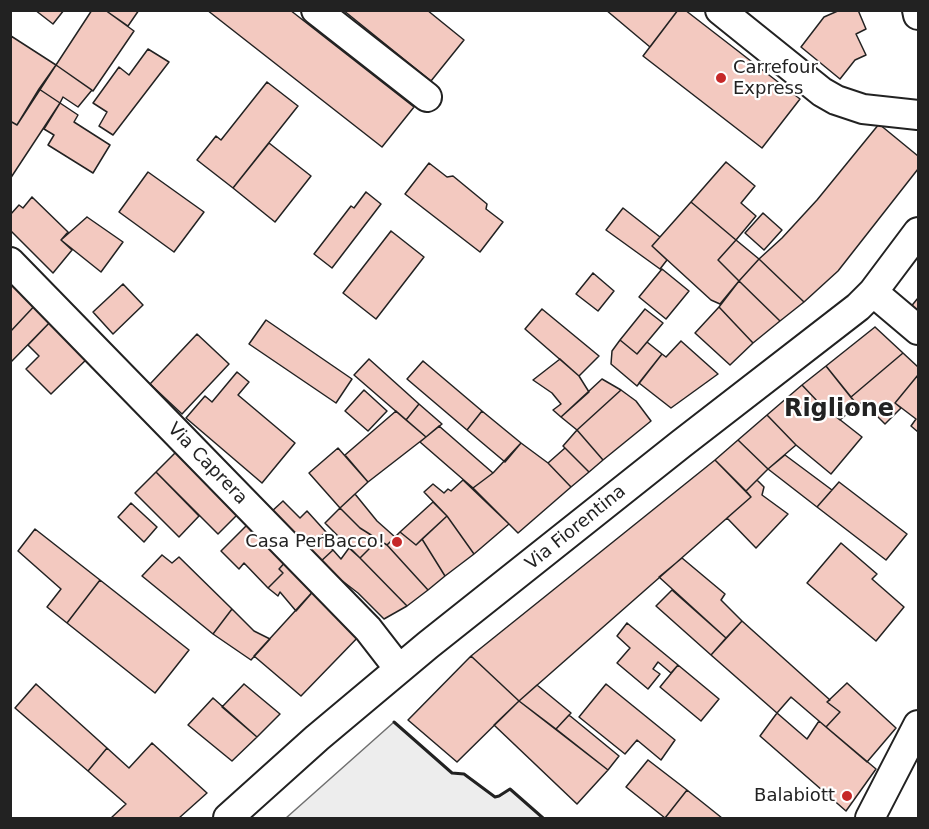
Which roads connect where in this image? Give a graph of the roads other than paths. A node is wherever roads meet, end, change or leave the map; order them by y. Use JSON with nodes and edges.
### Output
{"nodes":[{"id":1,"x":316,"y":10,"type":"edge"},
{"id":2,"x":720,"y":10,"type":"edge"},
{"id":3,"x":427,"y":97,"type":"dead end"},
{"id":4,"x":918,"y":115,"type":"edge"},
{"id":5,"x":918,"y":232,"type":"edge"},
{"id":6,"x":10,"y":262,"type":"edge"},
{"id":7,"x":873,"y":292,"type":"junction"},
{"id":8,"x":918,"y":330,"type":"edge"},
{"id":9,"x":399,"y":669,"type":"junction"},
{"id":10,"x":918,"y":725,"type":"edge"},
{"id":11,"x":228,"y":819,"type":"edge"},
{"id":12,"x":870,"y":819,"type":"edge"}],
"edges":[{"from":1,"to":3,"type":"street"},
{"from":2,"to":4,"type":"street"},
{"from":5,"to":7,"type":"street","name":"Via Fiorentina"},
{"from":6,"to":9,"type":"street","name":"Via Caprera"},
{"from":7,"to":8,"type":"street"},
{"from":7,"to":9,"type":"street","name":"Via Fiorentina"},
{"from":9,"to":11,"type":"street","name":"Via Fiorentina"},
{"from":10,"to":12,"type":"street"}]}
